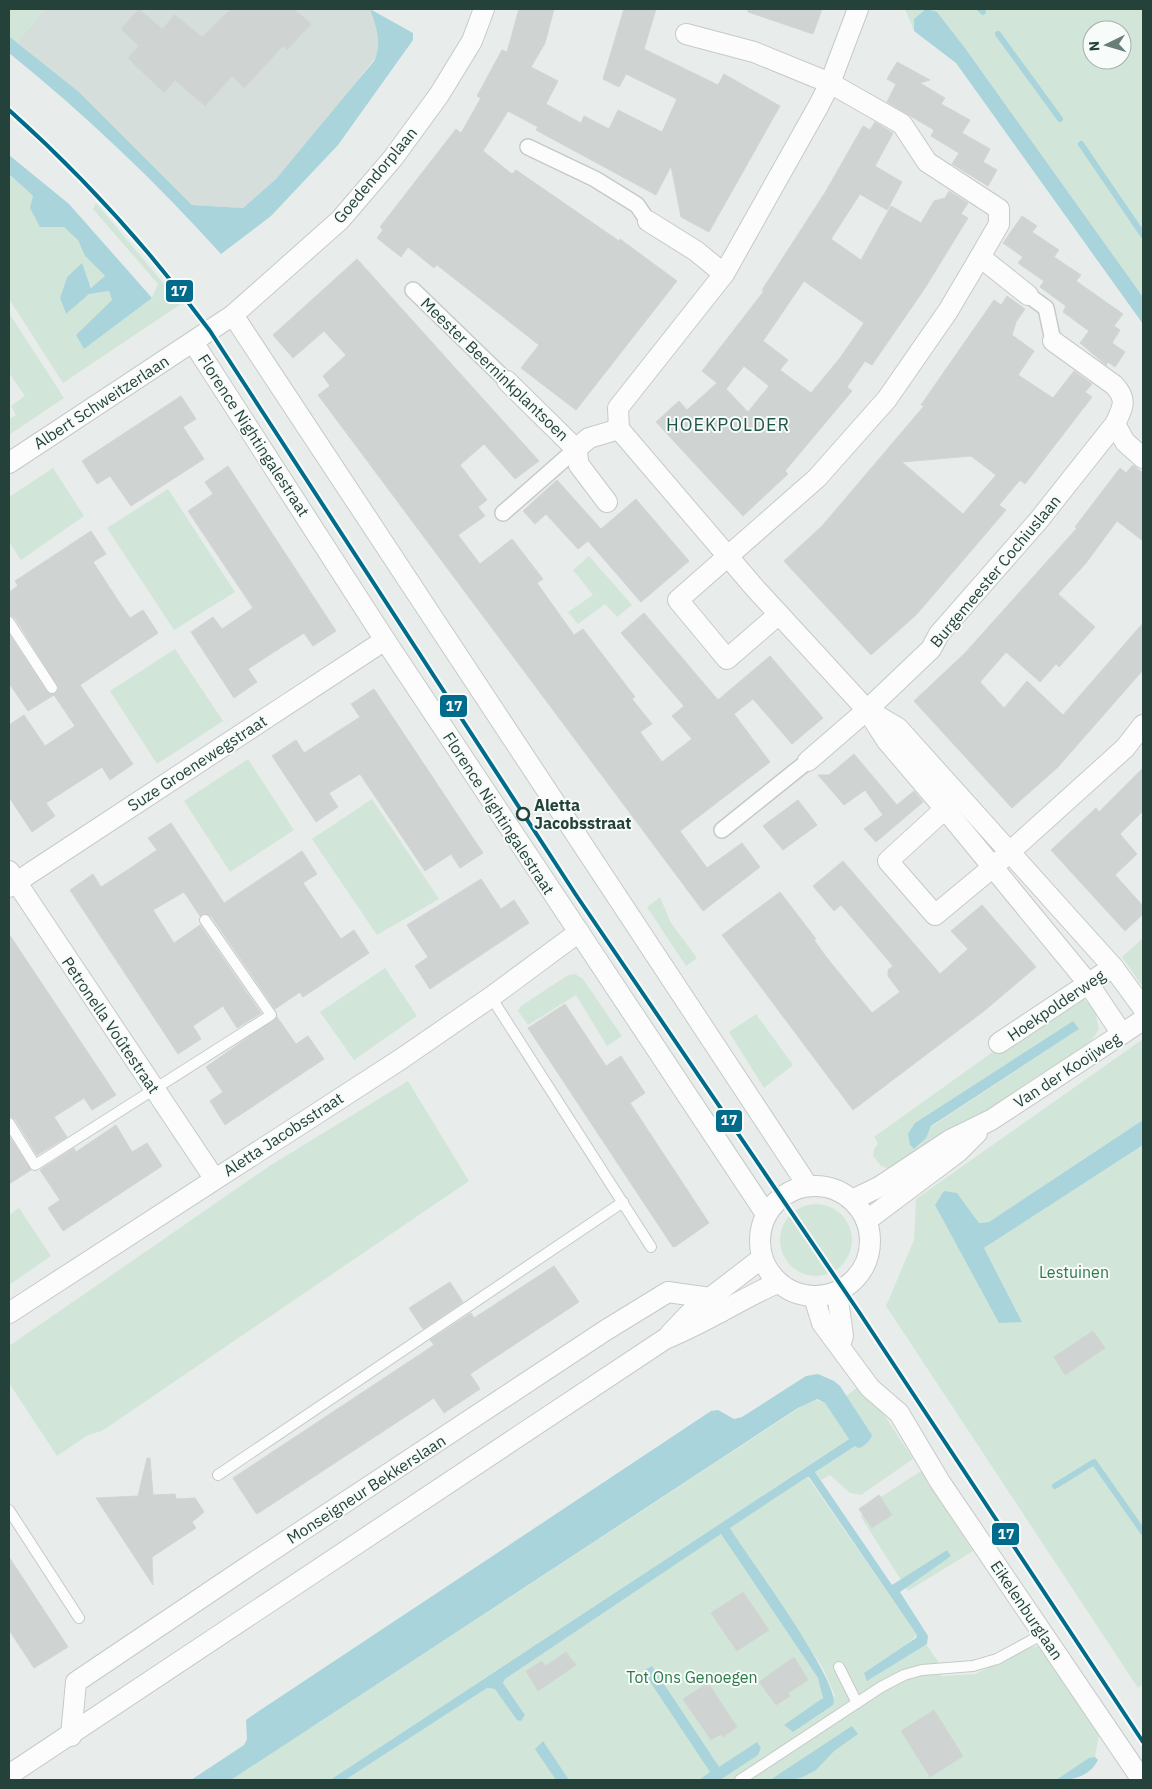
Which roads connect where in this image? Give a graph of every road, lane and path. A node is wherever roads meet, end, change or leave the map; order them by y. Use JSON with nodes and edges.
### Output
{"nodes":[{"id":1,"x":484,"y":9,"type":"edge"},
{"id":2,"x":858,"y":9,"type":"edge"},
{"id":3,"x":686,"y":34,"type":"dead end"},
{"id":4,"x":830,"y":83,"type":"junction"},
{"id":5,"x":528,"y":147,"type":"dead end"},
{"id":6,"x":648,"y":221,"type":"joint"},
{"id":7,"x":980,"y":257,"type":"junction"},
{"id":8,"x":724,"y":274,"type":"junction"},
{"id":9,"x":413,"y":290,"type":"dead end"},
{"id":10,"x":1028,"y":295,"type":"joint"},
{"id":11,"x":233,"y":315,"type":"junction"},
{"id":12,"x":1053,"y":341,"type":"joint"},
{"id":13,"x":193,"y":342,"type":"junction"},
{"id":14,"x":507,"y":381,"type":"joint"},
{"id":15,"x":1115,"y":424,"type":"junction"},
{"id":16,"x":619,"y":429,"type":"junction"},
{"id":17,"x":576,"y":449,"type":"junction"},
{"id":18,"x":1143,"y":458,"type":"edge"},
{"id":19,"x":9,"y":463,"type":"edge"},
{"id":20,"x":607,"y":502,"type":"dead end"},
{"id":21,"x":503,"y":513,"type":"dead end"},
{"id":22,"x":728,"y":557,"type":"junction"},
{"id":23,"x":779,"y":614,"type":"junction"},
{"id":24,"x":9,"y":622,"type":"edge"},
{"id":25,"x":385,"y":640,"type":"junction"},
{"id":26,"x":52,"y":688,"type":"dead end"},
{"id":27,"x":867,"y":710,"type":"junction"},
{"id":28,"x":1143,"y":725,"type":"edge"},
{"id":29,"x":808,"y":761,"type":"joint"},
{"id":30,"x":952,"y":802,"type":"junction"},
{"id":31,"x":722,"y":830,"type":"dead end"},
{"id":32,"x":1010,"y":851,"type":"junction"},
{"id":33,"x":993,"y":867,"type":"junction"},
{"id":34,"x":11,"y":880,"type":"edge"},
{"id":35,"x":205,"y":920,"type":"dead end"},
{"id":36,"x":579,"y":932,"type":"junction"},
{"id":37,"x":1114,"y":967,"type":"junction"},
{"id":38,"x":1088,"y":982,"type":"junction"},
{"id":39,"x":491,"y":997,"type":"junction"},
{"id":40,"x":1143,"y":1008,"type":"edge"},
{"id":41,"x":1143,"y":1020,"type":"edge"},
{"id":42,"x":1122,"y":1034,"type":"junction"},
{"id":43,"x":999,"y":1043,"type":"dead end"},
{"id":44,"x":155,"y":1089,"type":"junction"},
{"id":45,"x":991,"y":1120,"type":"junction"},
{"id":46,"x":9,"y":1123,"type":"edge"},
{"id":47,"x":214,"y":1178,"type":"junction"},
{"id":48,"x":808,"y":1186,"type":"junction"},
{"id":49,"x":852,"y":1200,"type":"junction"},
{"id":50,"x":623,"y":1202,"type":"junction"},
{"id":51,"x":766,"y":1214,"type":"junction"},
{"id":52,"x":866,"y":1221,"type":"junction"},
{"id":53,"x":651,"y":1247,"type":"dead end"},
{"id":54,"x":762,"y":1258,"type":"junction"},
{"id":55,"x":778,"y":1282,"type":"junction"},
{"id":56,"x":836,"y":1293,"type":"junction"},
{"id":57,"x":814,"y":1297,"type":"junction"},
{"id":58,"x":715,"y":1305,"type":"junction"},
{"id":59,"x":9,"y":1313,"type":"edge"},
{"id":60,"x":840,"y":1345,"type":"junction"},
{"id":61,"x":218,"y":1475,"type":"dead end"},
{"id":62,"x":9,"y":1510,"type":"edge"},
{"id":63,"x":79,"y":1618,"type":"dead end"},
{"id":64,"x":1043,"y":1634,"type":"junction"},
{"id":65,"x":839,"y":1667,"type":"dead end"},
{"id":66,"x":857,"y":1703,"type":"junction"},
{"id":67,"x":71,"y":1736,"type":"junction"},
{"id":68,"x":18,"y":1765,"type":"edge"},
{"id":69,"x":1140,"y":1770,"type":"edge"},
{"id":70,"x":9,"y":1775,"type":"edge"},
{"id":71,"x":740,"y":1780,"type":"edge"}],
"edges":[{"from":1,"to":11,"type":"street","name":"Goedendorplaan"},
{"from":2,"to":4,"type":"street"},
{"from":3,"to":4,"type":"street"},
{"from":4,"to":7,"type":"street"},
{"from":4,"to":8,"type":"street"},
{"from":5,"to":6,"type":"street"},
{"from":6,"to":8,"type":"street"},
{"from":7,"to":10,"type":"street"},
{"from":7,"to":22,"type":"street"},
{"from":8,"to":16,"type":"street"},
{"from":9,"to":14,"type":"street","name":"Meester Beerninkplantsoen"},
{"from":10,"to":12,"type":"street"},
{"from":11,"to":13,"type":"street","name":"Florence Nightingalestraat"},
{"from":11,"to":48,"type":"street"},
{"from":12,"to":15,"type":"street","name":"Burgemeester Cochiuslaan"},
{"from":13,"to":19,"type":"street","name":"Albert Schweitzerlaan"},
{"from":13,"to":25,"type":"street","name":"Florence Nightingalestraat"},
{"from":14,"to":17,"type":"street","name":"Meester Beerninkplantsoen"},
{"from":15,"to":18,"type":"street"},
{"from":15,"to":27,"type":"street","name":"Burgemeester Cochiuslaan"},
{"from":16,"to":17,"type":"street","name":"Meester Beerninkplantsoen"},
{"from":16,"to":22,"type":"street"},
{"from":17,"to":20,"type":"street","name":"Meester Beerninkplantsoen"},
{"from":17,"to":21,"type":"street","name":"Meester Beerninkplantsoen"},
{"from":22,"to":23,"type":"street"},
{"from":22,"to":23,"type":"street"},
{"from":23,"to":27,"type":"street"},
{"from":24,"to":26,"type":"lane"},
{"from":25,"to":34,"type":"street","name":"Suze Groenewegstraat"},
{"from":25,"to":36,"type":"street","name":"Florence Nightingalestraat"},
{"from":27,"to":29,"type":"street"},
{"from":27,"to":30,"type":"street"},
{"from":28,"to":32,"type":"street"},
{"from":29,"to":31,"type":"street"},
{"from":30,"to":32,"type":"street"},
{"from":30,"to":33,"type":"street"},
{"from":30,"to":33,"type":"street"},
{"from":32,"to":33,"type":"street"},
{"from":32,"to":37,"type":"street"},
{"from":33,"to":38,"type":"street"},
{"from":34,"to":44,"type":"street","name":"Petronella Voûtestraat"},
{"from":35,"to":44,"type":"lane"},
{"from":36,"to":39,"type":"street","name":"Aletta Jacobsstraat"},
{"from":36,"to":51,"type":"street","name":"Florence Nightingalestraat"},
{"from":37,"to":38,"type":"street","name":"Hoekpolderweg"},
{"from":37,"to":40,"type":"street"},
{"from":38,"to":42,"type":"street"},
{"from":38,"to":43,"type":"street","name":"Hoekpolderweg"},
{"from":39,"to":47,"type":"street","name":"Aletta Jacobsstraat"},
{"from":39,"to":50,"type":"lane"},
{"from":41,"to":42,"type":"street","name":"Van der Kooijweg"},
{"from":42,"to":45,"type":"street","name":"Van der Kooijweg"},
{"from":44,"to":46,"type":"lane"},
{"from":44,"to":47,"type":"street","name":"Petronella Voûtestraat"},
{"from":45,"to":49,"type":"street","name":"Van der Kooijweg"},
{"from":45,"to":52,"type":"street","name":"Van der Kooijweg"},
{"from":47,"to":59,"type":"street","name":"Aletta Jacobsstraat"},
{"from":48,"to":49,"type":"street"},
{"from":48,"to":51,"type":"street"},
{"from":49,"to":52,"type":"street"},
{"from":50,"to":53,"type":"lane"},
{"from":50,"to":61,"type":"lane"},
{"from":51,"to":54,"type":"street"},
{"from":52,"to":56,"type":"street"},
{"from":54,"to":55,"type":"street"},
{"from":54,"to":58,"type":"street"},
{"from":55,"to":57,"type":"street"},
{"from":55,"to":58,"type":"street"},
{"from":56,"to":57,"type":"street"},
{"from":56,"to":60,"type":"street"},
{"from":57,"to":60,"type":"street","name":"Eikelenburglaan"},
{"from":58,"to":67,"type":"street"},
{"from":58,"to":67,"type":"street","name":"Monseigneur Bekkerslaan"},
{"from":60,"to":64,"type":"street","name":"Eikelenburglaan"},
{"from":62,"to":63,"type":"lane"},
{"from":64,"to":66,"type":"lane"},
{"from":64,"to":69,"type":"street","name":"Eikelenburglaan"},
{"from":65,"to":66,"type":"lane"},
{"from":66,"to":71,"type":"lane"},
{"from":67,"to":68,"type":"street"},
{"from":68,"to":70,"type":"street"}]}
